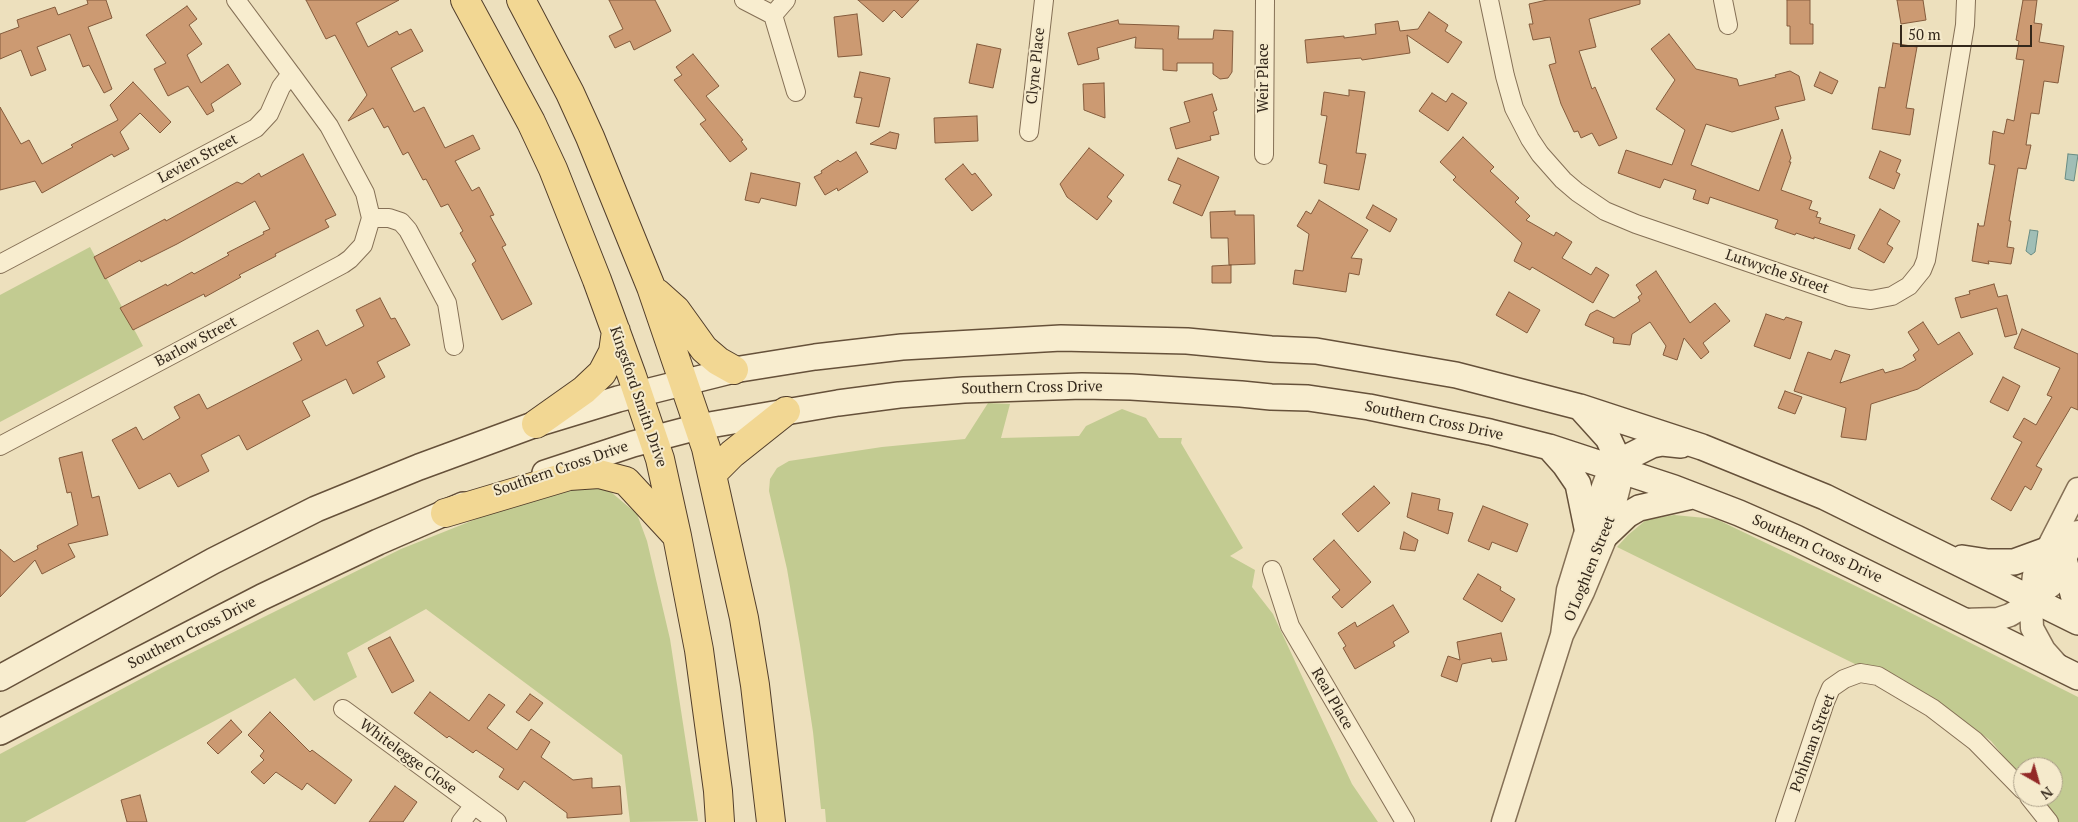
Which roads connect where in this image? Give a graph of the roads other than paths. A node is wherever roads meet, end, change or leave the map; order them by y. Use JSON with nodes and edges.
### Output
{"nodes":[{"id":1,"x":236,"y":0,"type":"edge"},
{"id":2,"x":465,"y":0,"type":"edge"},
{"id":3,"x":521,"y":0,"type":"edge"},
{"id":4,"x":744,"y":0,"type":"edge"},
{"id":5,"x":786,"y":0,"type":"edge"},
{"id":6,"x":1044,"y":0,"type":"edge"},
{"id":7,"x":1265,"y":0,"type":"edge"},
{"id":8,"x":1489,"y":0,"type":"edge"},
{"id":9,"x":1723,"y":0,"type":"edge"},
{"id":10,"x":1966,"y":0,"type":"edge"},
{"id":11,"x":773,"y":15,"type":"junction"},
{"id":12,"x":1728,"y":25,"type":"dead end"},
{"id":13,"x":291,"y":74,"type":"junction"},
{"id":14,"x":796,"y":92,"type":"dead end"},
{"id":15,"x":1029,"y":132,"type":"dead end"},
{"id":16,"x":1264,"y":155,"type":"dead end"},
{"id":17,"x":371,"y":218,"type":"junction"},
{"id":18,"x":0,"y":264,"type":"edge"},
{"id":19,"x":650,"y":287,"type":"junction"},
{"id":20,"x":616,"y":330,"type":"junction"},
{"id":21,"x":454,"y":346,"type":"dead end"},
{"id":22,"x":734,"y":370,"type":"junction"},
{"id":23,"x":682,"y":382,"type":"junction"},
{"id":24,"x":638,"y":394,"type":"junction"},
{"id":25,"x":1580,"y":407,"type":"junction"},
{"id":26,"x":786,"y":411,"type":"junction"},
{"id":27,"x":536,"y":424,"type":"junction"},
{"id":28,"x":698,"y":427,"type":"junction"},
{"id":29,"x":653,"y":438,"type":"junction"},
{"id":30,"x":0,"y":446,"type":"edge"},
{"id":31,"x":1549,"y":447,"type":"junction"},
{"id":32,"x":1702,"y":447,"type":"junction"},
{"id":33,"x":1617,"y":470,"type":"junction"},
{"id":34,"x":712,"y":474,"type":"junction"},
{"id":35,"x":2078,"y":489,"type":"edge"},
{"id":36,"x":1692,"y":496,"type":"junction"},
{"id":37,"x":445,"y":513,"type":"junction"},
{"id":38,"x":1597,"y":531,"type":"junction"},
{"id":39,"x":2078,"y":532,"type":"edge"},
{"id":40,"x":677,"y":536,"type":"junction"},
{"id":41,"x":2056,"y":555,"type":"junction"},
{"id":42,"x":1945,"y":556,"type":"junction"},
{"id":43,"x":1272,"y":570,"type":"dead end"},
{"id":44,"x":2031,"y":600,"type":"junction"},
{"id":45,"x":2078,"y":606,"type":"edge"},
{"id":46,"x":1962,"y":620,"type":"junction"},
{"id":47,"x":2078,"y":622,"type":"edge"},
{"id":48,"x":2070,"y":673,"type":"edge"},
{"id":49,"x":0,"y":678,"type":"edge"},
{"id":50,"x":343,"y":709,"type":"dead end"},
{"id":51,"x":0,"y":732,"type":"edge"},
{"id":52,"x":2013,"y":780,"type":"edge"},
{"id":53,"x":474,"y":805,"type":"junction"},
{"id":54,"x":2037,"y":807,"type":"edge"},
{"id":55,"x":461,"y":822,"type":"edge"},
{"id":56,"x":497,"y":822,"type":"edge"},
{"id":57,"x":720,"y":822,"type":"edge"},
{"id":58,"x":771,"y":822,"type":"edge"},
{"id":59,"x":1405,"y":822,"type":"edge"},
{"id":60,"x":1503,"y":822,"type":"edge"},
{"id":61,"x":1785,"y":822,"type":"edge"},
{"id":62,"x":2049,"y":822,"type":"edge"}],
"edges":[{"from":1,"to":13,"type":"street"},
{"from":2,"to":20,"type":"main road","name":"Kingsford Smith Drive"},
{"from":3,"to":19,"type":"main road"},
{"from":4,"to":11,"type":"street"},
{"from":5,"to":11,"type":"street"},
{"from":6,"to":15,"type":"street","name":"Clyne Place"},
{"from":7,"to":16,"type":"street","name":"Weir Place"},
{"from":8,"to":10,"type":"street","name":"Lutwyche Street"},
{"from":9,"to":12,"type":"street"},
{"from":11,"to":14,"type":"street"},
{"from":13,"to":17,"type":"street"},
{"from":13,"to":18,"type":"street","name":"Levien Street"},
{"from":17,"to":21,"type":"street"},
{"from":17,"to":30,"type":"street","name":"Barlow Street"},
{"from":19,"to":22,"type":"main road"},
{"from":19,"to":23,"type":"main road"},
{"from":20,"to":24,"type":"main road","name":"Kingsford Smith Drive"},
{"from":20,"to":27,"type":"main road"},
{"from":22,"to":23,"type":"main road"},
{"from":22,"to":25,"type":"main road"},
{"from":23,"to":24,"type":"main road"},
{"from":23,"to":28,"type":"main road"},
{"from":24,"to":27,"type":"main road"},
{"from":24,"to":29,"type":"main road","name":"Kingsford Smith Drive"},
{"from":25,"to":32,"type":"main road"},
{"from":25,"to":33,"type":"main road"},
{"from":26,"to":28,"type":"main road","name":"Southern Cross Drive"},
{"from":26,"to":31,"type":"main road","name":"Southern Cross Drive"},
{"from":26,"to":34,"type":"main road"},
{"from":27,"to":49,"type":"main road"},
{"from":28,"to":29,"type":"main road","name":"Southern Cross Drive"},
{"from":28,"to":34,"type":"main road"},
{"from":29,"to":37,"type":"main road","name":"Southern Cross Drive"},
{"from":29,"to":40,"type":"main road","name":"Kingsford Smith Drive"},
{"from":31,"to":33,"type":"main road","name":"Southern Cross Drive"},
{"from":31,"to":38,"type":"main road"},
{"from":32,"to":33,"type":"main road"},
{"from":32,"to":42,"type":"main road"},
{"from":33,"to":36,"type":"main road","name":"Southern Cross Drive"},
{"from":33,"to":38,"type":"street","name":"O'Loghlen Street"},
{"from":34,"to":58,"type":"main road"},
{"from":35,"to":41,"type":"street"},
{"from":36,"to":38,"type":"main road"},
{"from":36,"to":46,"type":"main road","name":"Southern Cross Drive"},
{"from":37,"to":40,"type":"main road"},
{"from":37,"to":51,"type":"main road","name":"Southern Cross Drive"},
{"from":38,"to":60,"type":"street","name":"O'Loghlen Street"},
{"from":39,"to":41,"type":"street"},
{"from":40,"to":57,"type":"main road","name":"Kingsford Smith Drive"},
{"from":41,"to":42,"type":"main road"},
{"from":41,"to":44,"type":"street"},
{"from":41,"to":45,"type":"main road"},
{"from":42,"to":44,"type":"main road"},
{"from":43,"to":59,"type":"street","name":"Real Place"},
{"from":44,"to":46,"type":"street"},
{"from":44,"to":47,"type":"main road"},
{"from":44,"to":48,"type":"street"},
{"from":46,"to":48,"type":"main road","name":"Southern Cross Drive"},
{"from":50,"to":53,"type":"street","name":"Whitelegge Close"},
{"from":52,"to":61,"type":"street","name":"Pohlman Street"},
{"from":53,"to":55,"type":"street"},
{"from":53,"to":56,"type":"street","name":"Whitelegge Close"},
{"from":54,"to":62,"type":"street"}]}
